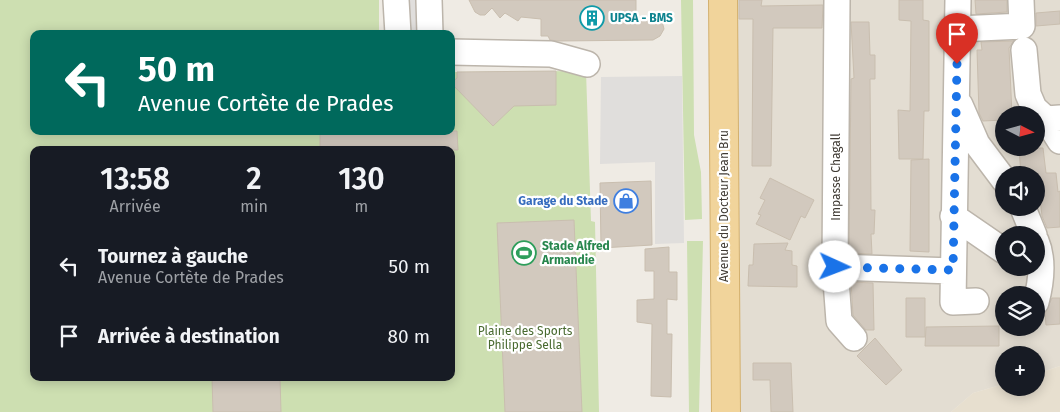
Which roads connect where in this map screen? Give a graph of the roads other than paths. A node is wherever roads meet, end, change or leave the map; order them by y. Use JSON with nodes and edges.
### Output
{"nodes":[{"id":1,"x":396,"y":0,"type":"edge"},
{"id":2,"x":429,"y":0,"type":"edge"},
{"id":3,"x":723,"y":0,"type":"edge"},
{"id":4,"x":837,"y":0,"type":"edge"},
{"id":5,"x":958,"y":0,"type":"edge"},
{"id":6,"x":1021,"y":0,"type":"edge"},
{"id":7,"x":958,"y":29,"type":"junction"},
{"id":8,"x":398,"y":30,"type":"edge"},
{"id":9,"x":430,"y":30,"type":"edge"},
{"id":10,"x":1024,"y":50,"type":"dead end"},
{"id":11,"x":455,"y":52,"type":"edge"},
{"id":12,"x":587,"y":64,"type":"dead end"},
{"id":13,"x":957,"y":98,"type":"junction"},
{"id":14,"x":1053,"y":118,"type":"edge"},
{"id":15,"x":1060,"y":141,"type":"edge"},
{"id":16,"x":995,"y":168,"type":"edge"},
{"id":17,"x":953,"y":216,"type":"junction"},
{"id":18,"x":995,"y":245,"type":"edge"},
{"id":19,"x":835,"y":267,"type":"junction"},
{"id":20,"x":953,"y":270,"type":"junction"},
{"id":21,"x":976,"y":301,"type":"dead end"},
{"id":22,"x":854,"y":338,"type":"dead end"},
{"id":23,"x":726,"y":412,"type":"edge"}],
"edges":[{"from":1,"to":8,"type":"lane"},
{"from":2,"to":9,"type":"lane"},
{"from":3,"to":23,"type":"main road","name":"Avenue du Docteur Jean Bru"},
{"from":4,"to":19,"type":"lane","name":"Impasse Chagall"},
{"from":5,"to":7,"type":"lane"},
{"from":6,"to":7,"type":"lane"},
{"from":7,"to":13,"type":"lane"},
{"from":10,"to":14,"type":"lane"},
{"from":11,"to":12,"type":"lane"},
{"from":13,"to":16,"type":"lane"},
{"from":13,"to":17,"type":"lane"},
{"from":14,"to":15,"type":"lane"},
{"from":17,"to":18,"type":"lane"},
{"from":17,"to":20,"type":"lane"},
{"from":19,"to":20,"type":"lane"},
{"from":19,"to":22,"type":"lane","name":"Impasse Chagall"},
{"from":20,"to":21,"type":"lane"}]}
